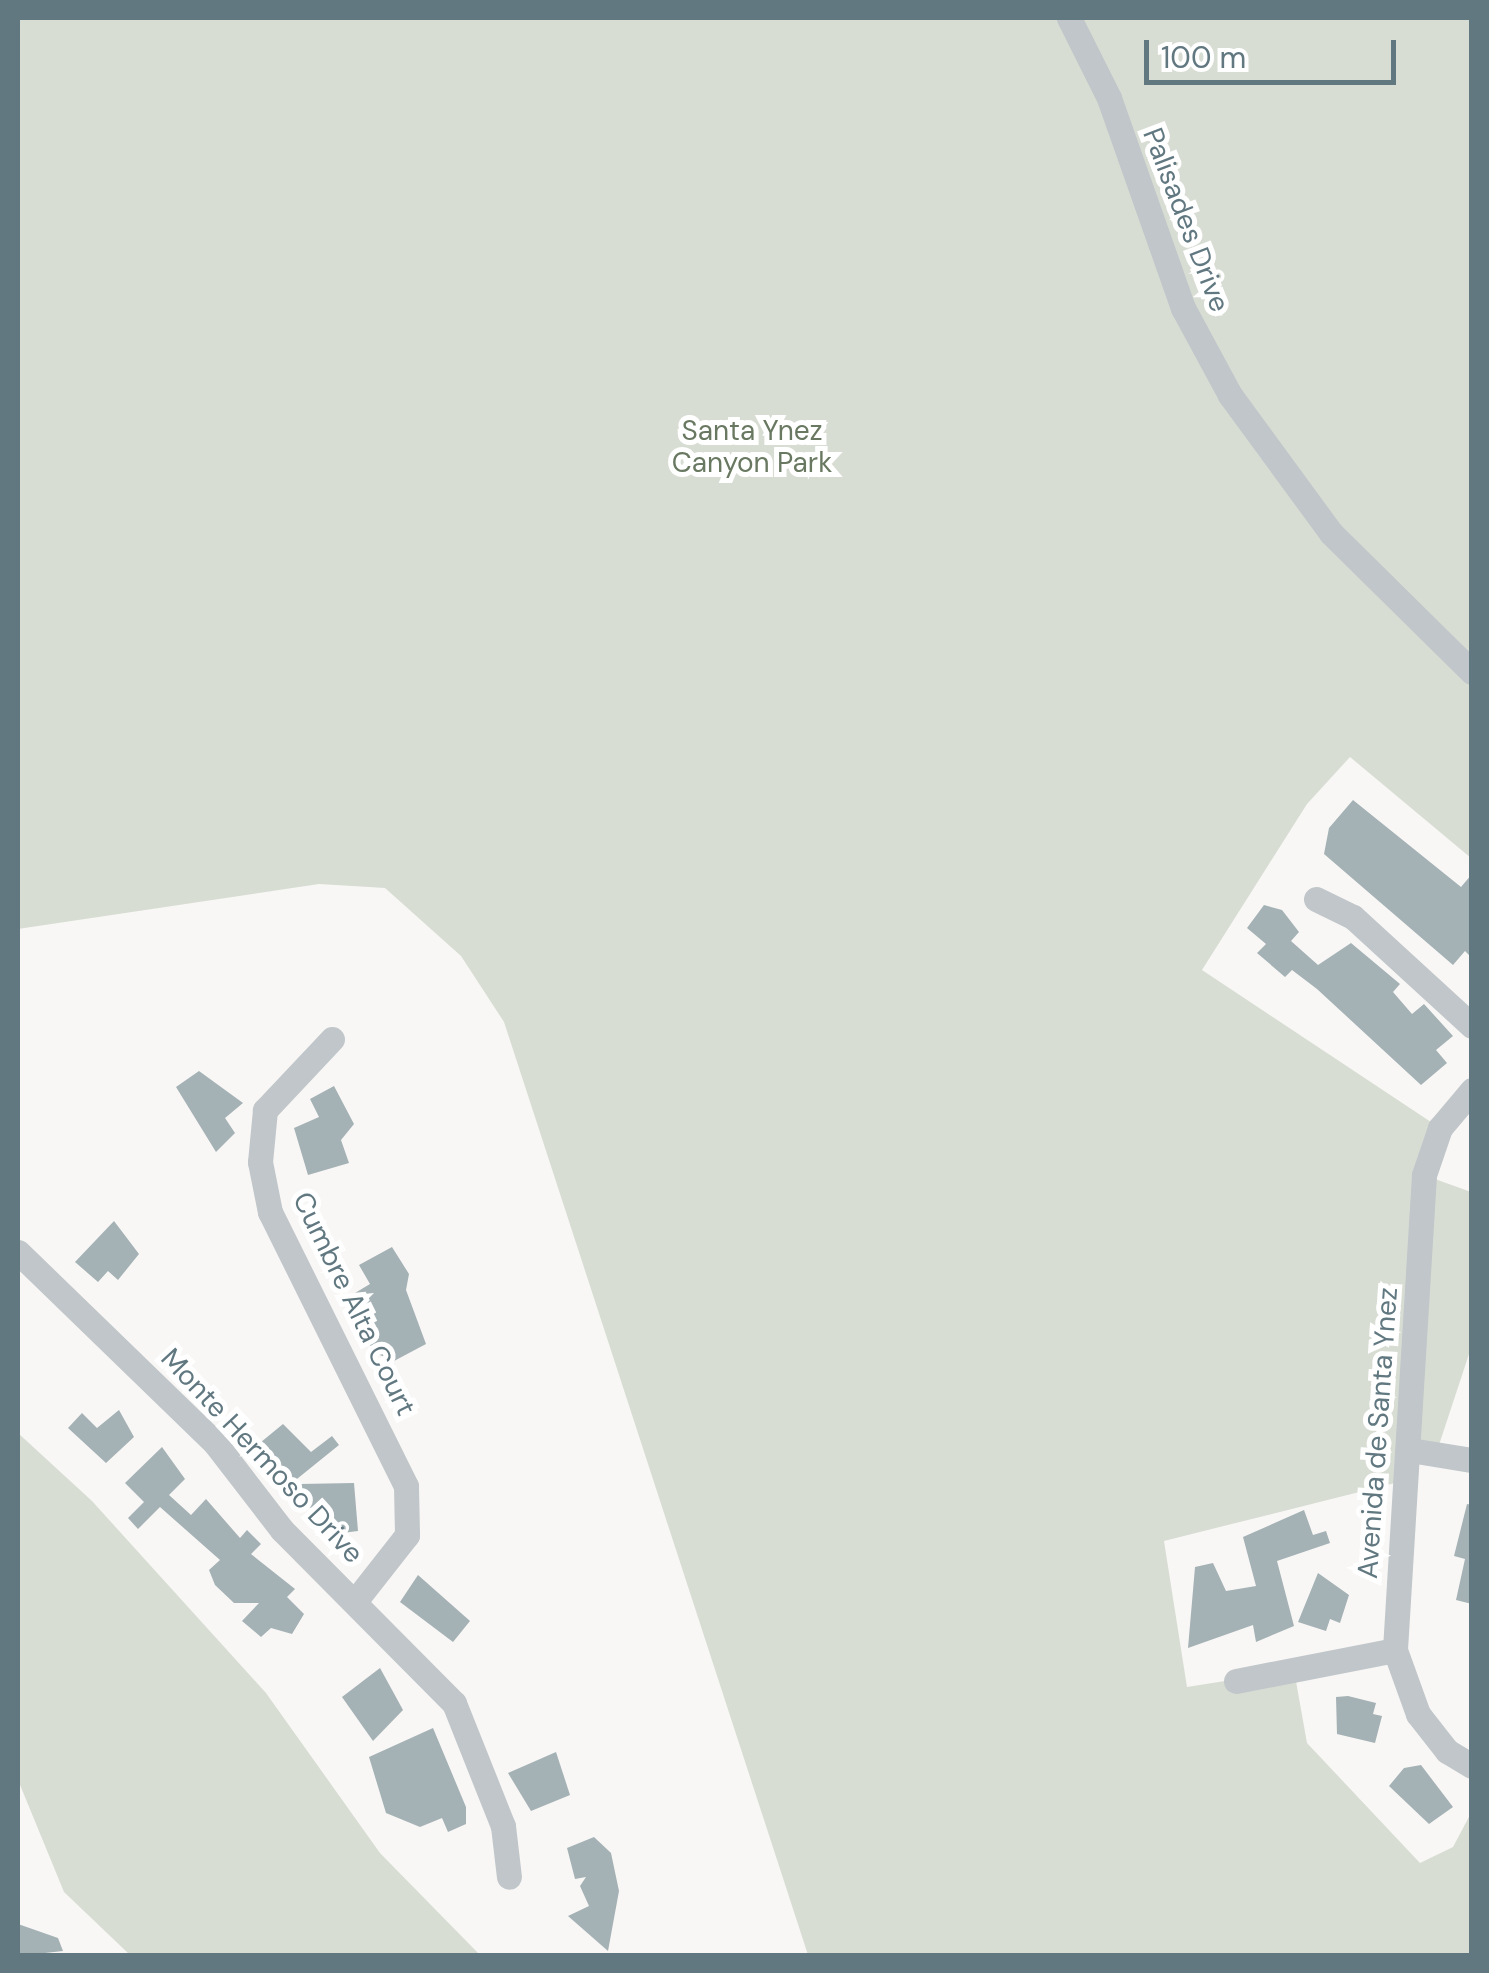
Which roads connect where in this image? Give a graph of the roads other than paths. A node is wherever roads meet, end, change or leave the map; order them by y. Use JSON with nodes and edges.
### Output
{"nodes":[{"id":1,"x":1069,"y":18,"type":"edge"},
{"id":2,"x":1331,"y":534,"type":"junction"},
{"id":3,"x":1472,"y":653,"type":"edge"},
{"id":4,"x":1472,"y":672,"type":"edge"},
{"id":5,"x":1316,"y":899,"type":"dead end"},
{"id":6,"x":1472,"y":1026,"type":"edge"},
{"id":7,"x":332,"y":1040,"type":"dead end"},
{"id":8,"x":1472,"y":1090,"type":"edge"},
{"id":9,"x":18,"y":1252,"type":"edge"},
{"id":10,"x":1410,"y":1450,"type":"junction"},
{"id":11,"x":1472,"y":1460,"type":"edge"},
{"id":12,"x":356,"y":1600,"type":"junction"},
{"id":13,"x":1395,"y":1650,"type":"junction"},
{"id":14,"x":1236,"y":1681,"type":"dead end"},
{"id":15,"x":1472,"y":1766,"type":"edge"},
{"id":16,"x":510,"y":1877,"type":"dead end"}],
"edges":[{"from":1,"to":2,"type":"street","name":"Palisades Drive"},
{"from":2,"to":3,"type":"street","name":"Palisades Drive"},
{"from":2,"to":4,"type":"street","name":"Palisades Drive"},
{"from":5,"to":6,"type":"street"},
{"from":7,"to":12,"type":"street","name":"Cumbre Alta Court"},
{"from":8,"to":10,"type":"street","name":"Avenida de Santa Ynez"},
{"from":9,"to":12,"type":"street","name":"Monte Hermoso Drive"},
{"from":10,"to":11,"type":"street"},
{"from":10,"to":13,"type":"street","name":"Avenida de Santa Ynez"},
{"from":12,"to":16,"type":"street","name":"Monte Hermoso Drive"},
{"from":13,"to":14,"type":"street"},
{"from":13,"to":15,"type":"street","name":"Avenida de Santa Ynez"}]}
